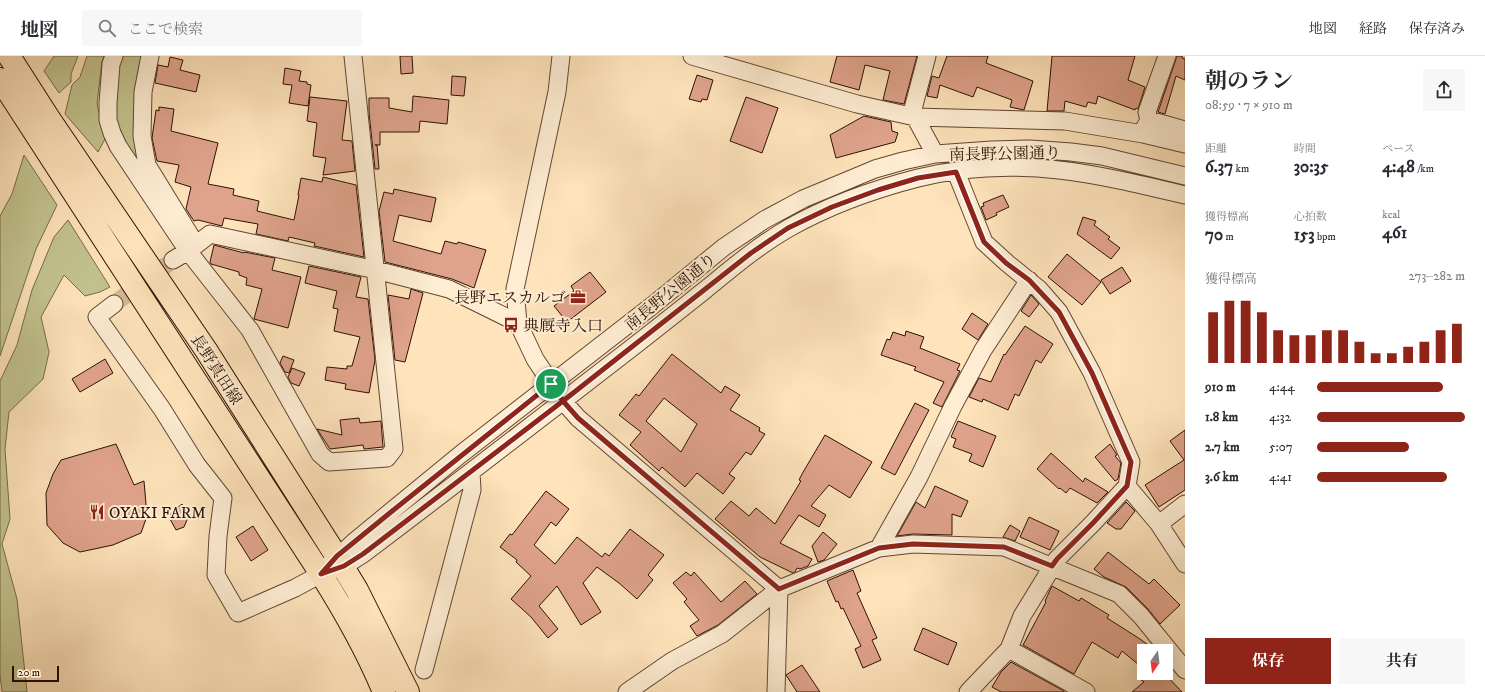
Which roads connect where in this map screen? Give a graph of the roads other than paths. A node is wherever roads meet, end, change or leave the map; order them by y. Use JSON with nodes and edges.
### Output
{"nodes":[{"id":1,"x":8,"y":56,"type":"edge"},
{"id":2,"x":114,"y":56,"type":"edge"},
{"id":3,"x":150,"y":56,"type":"edge"},
{"id":4,"x":353,"y":56,"type":"edge"},
{"id":5,"x":561,"y":56,"type":"edge"},
{"id":6,"x":692,"y":56,"type":"edge"},
{"id":7,"x":927,"y":56,"type":"edge"},
{"id":8,"x":1167,"y":56,"type":"edge"},
{"id":9,"x":0,"y":79,"type":"edge"},
{"id":10,"x":915,"y":117,"type":"junction"},
{"id":11,"x":1146,"y":127,"type":"junction"},
{"id":12,"x":1185,"y":130,"type":"edge"},
{"id":13,"x":1185,"y":144,"type":"edge"},
{"id":14,"x":935,"y":154,"type":"junction"},
{"id":15,"x":956,"y":172,"type":"junction"},
{"id":16,"x":1185,"y":176,"type":"edge"},
{"id":17,"x":1185,"y":195,"type":"edge"},
{"id":18,"x":192,"y":248,"type":"junction"},
{"id":19,"x":173,"y":260,"type":"tunnel mouth"},
{"id":20,"x":376,"y":270,"type":"junction"},
{"id":21,"x":1029,"y":280,"type":"junction"},
{"id":22,"x":114,"y":304,"type":"tunnel mouth"},
{"id":23,"x":518,"y":323,"type":"junction"},
{"id":24,"x":551,"y":384,"type":"junction"},
{"id":25,"x":563,"y":401,"type":"junction"},
{"id":26,"x":471,"y":472,"type":"junction"},
{"id":27,"x":1127,"y":486,"type":"junction"},
{"id":28,"x":1185,"y":504,"type":"edge"},
{"id":29,"x":1158,"y":524,"type":"junction"},
{"id":30,"x":879,"y":548,"type":"junction"},
{"id":31,"x":340,"y":561,"type":"junction"},
{"id":32,"x":1185,"y":564,"type":"edge"},
{"id":33,"x":1052,"y":566,"type":"junction"},
{"id":34,"x":321,"y":574,"type":"junction"},
{"id":35,"x":779,"y":589,"type":"junction"},
{"id":36,"x":1009,"y":649,"type":"junction"},
{"id":37,"x":424,"y":670,"type":"dead end"},
{"id":38,"x":1185,"y":670,"type":"edge"},
{"id":39,"x":384,"y":692,"type":"edge"},
{"id":40,"x":408,"y":692,"type":"edge"},
{"id":41,"x":627,"y":692,"type":"edge"},
{"id":42,"x":776,"y":692,"type":"edge"},
{"id":43,"x":968,"y":692,"type":"edge"},
{"id":44,"x":1086,"y":692,"type":"edge"}],
"edges":[{"from":1,"to":31,"type":"main road","name":"長野真田線"},
{"from":2,"to":18,"type":"street"},
{"from":3,"to":18,"type":"street"},
{"from":4,"to":20,"type":"street"},
{"from":5,"to":23,"type":"street"},
{"from":6,"to":10,"type":"street"},
{"from":7,"to":10,"type":"street"},
{"from":8,"to":11,"type":"street"},
{"from":9,"to":34,"type":"main road","name":"長野真田線"},
{"from":10,"to":11,"type":"street"},
{"from":10,"to":14,"type":"street"},
{"from":11,"to":12,"type":"street"},
{"from":11,"to":13,"type":"street"},
{"from":14,"to":16,"type":"street","name":"南長野公園通り"},
{"from":14,"to":24,"type":"street","name":"南長野公園通り"},
{"from":15,"to":17,"type":"street","name":"南長野公園通り"},
{"from":15,"to":21,"type":"street"},
{"from":15,"to":25,"type":"street","name":"南長野公園通り"},
{"from":18,"to":19,"type":"street"},
{"from":18,"to":20,"type":"street"},
{"from":18,"to":20,"type":"street"},
{"from":20,"to":23,"type":"street"},
{"from":21,"to":27,"type":"street"},
{"from":21,"to":30,"type":"street"},
{"from":22,"to":34,"type":"street"},
{"from":23,"to":24,"type":"street"},
{"from":24,"to":25,"type":"street"},
{"from":24,"to":31,"type":"street","name":"南長野公園通り"},
{"from":25,"to":26,"type":"street","name":"南長野公園通り"},
{"from":25,"to":35,"type":"street"},
{"from":26,"to":31,"type":"street","name":"南長野公園通り"},
{"from":26,"to":37,"type":"street"},
{"from":27,"to":29,"type":"street"},
{"from":27,"to":33,"type":"street"},
{"from":28,"to":29,"type":"street"},
{"from":29,"to":32,"type":"street"},
{"from":30,"to":33,"type":"street"},
{"from":30,"to":35,"type":"street"},
{"from":31,"to":34,"type":"street","name":"南長野公園通り"},
{"from":31,"to":40,"type":"main road","name":"長野真田線"},
{"from":33,"to":36,"type":"street"},
{"from":33,"to":38,"type":"street"},
{"from":34,"to":39,"type":"main road","name":"長野真田線"},
{"from":35,"to":41,"type":"street"},
{"from":35,"to":42,"type":"street"},
{"from":36,"to":43,"type":"street"},
{"from":36,"to":44,"type":"street"}]}
